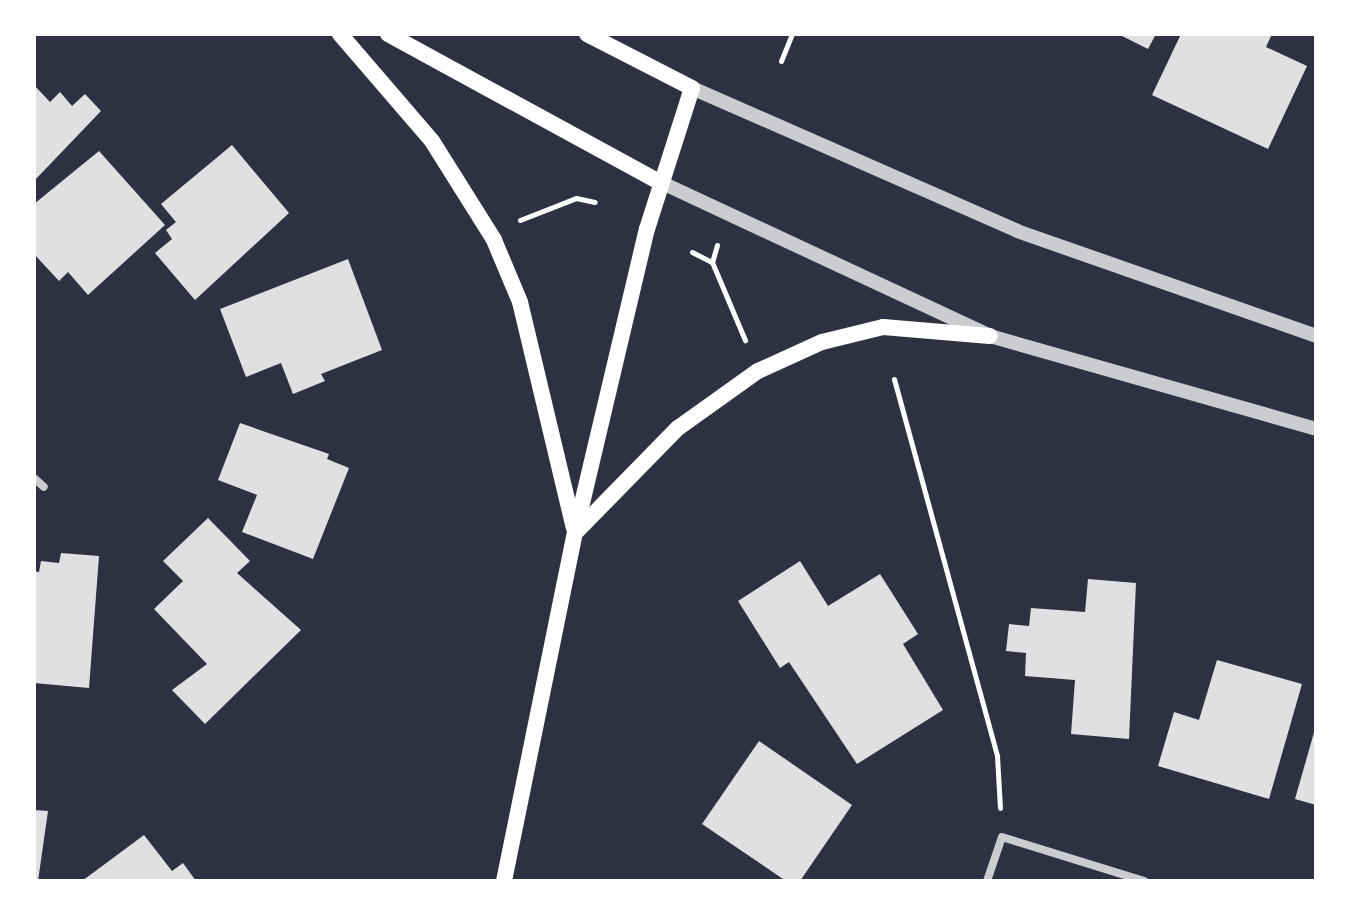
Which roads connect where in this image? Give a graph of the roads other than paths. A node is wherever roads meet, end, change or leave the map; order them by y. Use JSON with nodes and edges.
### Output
{"nodes":[{"id":1,"x":340,"y":34,"type":"edge"},
{"id":2,"x":388,"y":34,"type":"edge"},
{"id":3,"x":587,"y":34,"type":"edge"},
{"id":4,"x":692,"y":88,"type":"junction"},
{"id":5,"x":658,"y":181,"type":"junction"},
{"id":6,"x":990,"y":336,"type":"junction"},
{"id":7,"x":1316,"y":336,"type":"edge"},
{"id":8,"x":1316,"y":429,"type":"edge"},
{"id":9,"x":34,"y":478,"type":"edge"},
{"id":10,"x":44,"y":487,"type":"dead end"},
{"id":11,"x":575,"y":533,"type":"junction"},
{"id":12,"x":504,"y":881,"type":"edge"},
{"id":13,"x":987,"y":881,"type":"edge"},
{"id":14,"x":1144,"y":881,"type":"edge"}],
"edges":[{"from":1,"to":11,"type":"main road"},
{"from":2,"to":5,"type":"main road"},
{"from":3,"to":4,"type":"main road"},
{"from":4,"to":5,"type":"main road"},
{"from":4,"to":7,"type":"street"},
{"from":5,"to":6,"type":"street"},
{"from":5,"to":11,"type":"main road"},
{"from":6,"to":8,"type":"street"},
{"from":6,"to":11,"type":"main road"},
{"from":9,"to":10,"type":"street"},
{"from":11,"to":12,"type":"main road"},
{"from":13,"to":14,"type":"street"}]}
